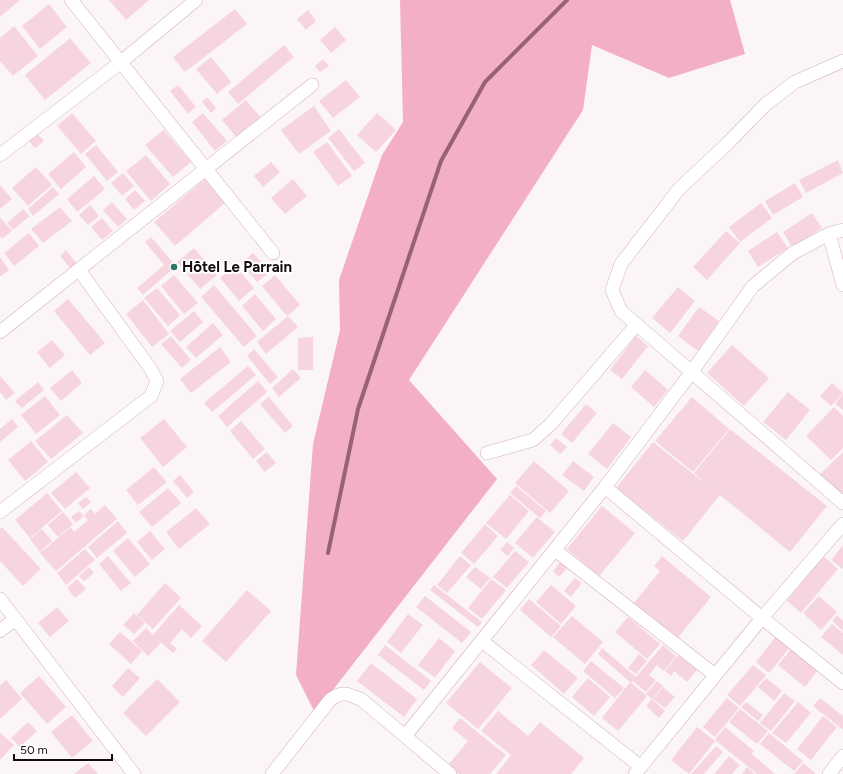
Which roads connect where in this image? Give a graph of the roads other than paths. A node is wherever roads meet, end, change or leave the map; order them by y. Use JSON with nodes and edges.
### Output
{"nodes":[{"id":1,"x":71,"y":0,"type":"edge"},
{"id":2,"x":196,"y":0,"type":"edge"},
{"id":3,"x":121,"y":62,"type":"junction"},
{"id":4,"x":843,"y":62,"type":"edge"},
{"id":5,"x":312,"y":85,"type":"dead end"},
{"id":6,"x":0,"y":156,"type":"edge"},
{"id":7,"x":206,"y":168,"type":"junction"},
{"id":8,"x":843,"y":230,"type":"edge"},
{"id":9,"x":829,"y":234,"type":"junction"},
{"id":10,"x":274,"y":254,"type":"dead end"},
{"id":11,"x":79,"y":270,"type":"junction"},
{"id":12,"x":843,"y":285,"type":"edge"},
{"id":13,"x":636,"y":324,"type":"junction"},
{"id":14,"x":0,"y":332,"type":"edge"},
{"id":15,"x":691,"y":373,"type":"junction"},
{"id":16,"x":487,"y":453,"type":"dead end"},
{"id":17,"x":605,"y":487,"type":"junction"},
{"id":18,"x":843,"y":503,"type":"edge"},
{"id":19,"x":0,"y":512,"type":"edge"},
{"id":20,"x":843,"y":524,"type":"edge"},
{"id":21,"x":556,"y":550,"type":"junction"},
{"id":22,"x":0,"y":599,"type":"edge"},
{"id":23,"x":762,"y":618,"type":"junction"},
{"id":24,"x":15,"y":619,"type":"junction"},
{"id":25,"x":0,"y":631,"type":"edge"},
{"id":26,"x":482,"y":641,"type":"junction"},
{"id":27,"x":715,"y":675,"type":"junction"},
{"id":28,"x":843,"y":683,"type":"edge"},
{"id":29,"x":405,"y":736,"type":"junction"},
{"id":30,"x":843,"y":756,"type":"edge"},
{"id":31,"x":638,"y":770,"type":"edge"},
{"id":32,"x":134,"y":774,"type":"edge"},
{"id":33,"x":272,"y":774,"type":"edge"},
{"id":34,"x":450,"y":774,"type":"edge"},
{"id":35,"x":829,"y":774,"type":"edge"}],
"edges":[{"from":1,"to":3,"type":"street"},
{"from":2,"to":3,"type":"street"},
{"from":3,"to":6,"type":"street"},
{"from":3,"to":7,"type":"street"},
{"from":4,"to":13,"type":"street"},
{"from":5,"to":7,"type":"street"},
{"from":7,"to":10,"type":"street"},
{"from":7,"to":11,"type":"street"},
{"from":8,"to":9,"type":"street"},
{"from":9,"to":12,"type":"street"},
{"from":9,"to":15,"type":"street"},
{"from":11,"to":14,"type":"street"},
{"from":11,"to":19,"type":"street"},
{"from":13,"to":15,"type":"street"},
{"from":13,"to":16,"type":"street"},
{"from":15,"to":17,"type":"street"},
{"from":15,"to":18,"type":"street"},
{"from":17,"to":21,"type":"street"},
{"from":17,"to":23,"type":"street"},
{"from":20,"to":23,"type":"street"},
{"from":21,"to":26,"type":"street"},
{"from":21,"to":27,"type":"street"},
{"from":22,"to":24,"type":"street"},
{"from":23,"to":27,"type":"street"},
{"from":23,"to":28,"type":"street"},
{"from":24,"to":25,"type":"street"},
{"from":24,"to":32,"type":"street"},
{"from":26,"to":29,"type":"street"},
{"from":26,"to":31,"type":"street"},
{"from":27,"to":31,"type":"street"},
{"from":29,"to":33,"type":"street"},
{"from":29,"to":34,"type":"street"},
{"from":30,"to":35,"type":"street"}]}
